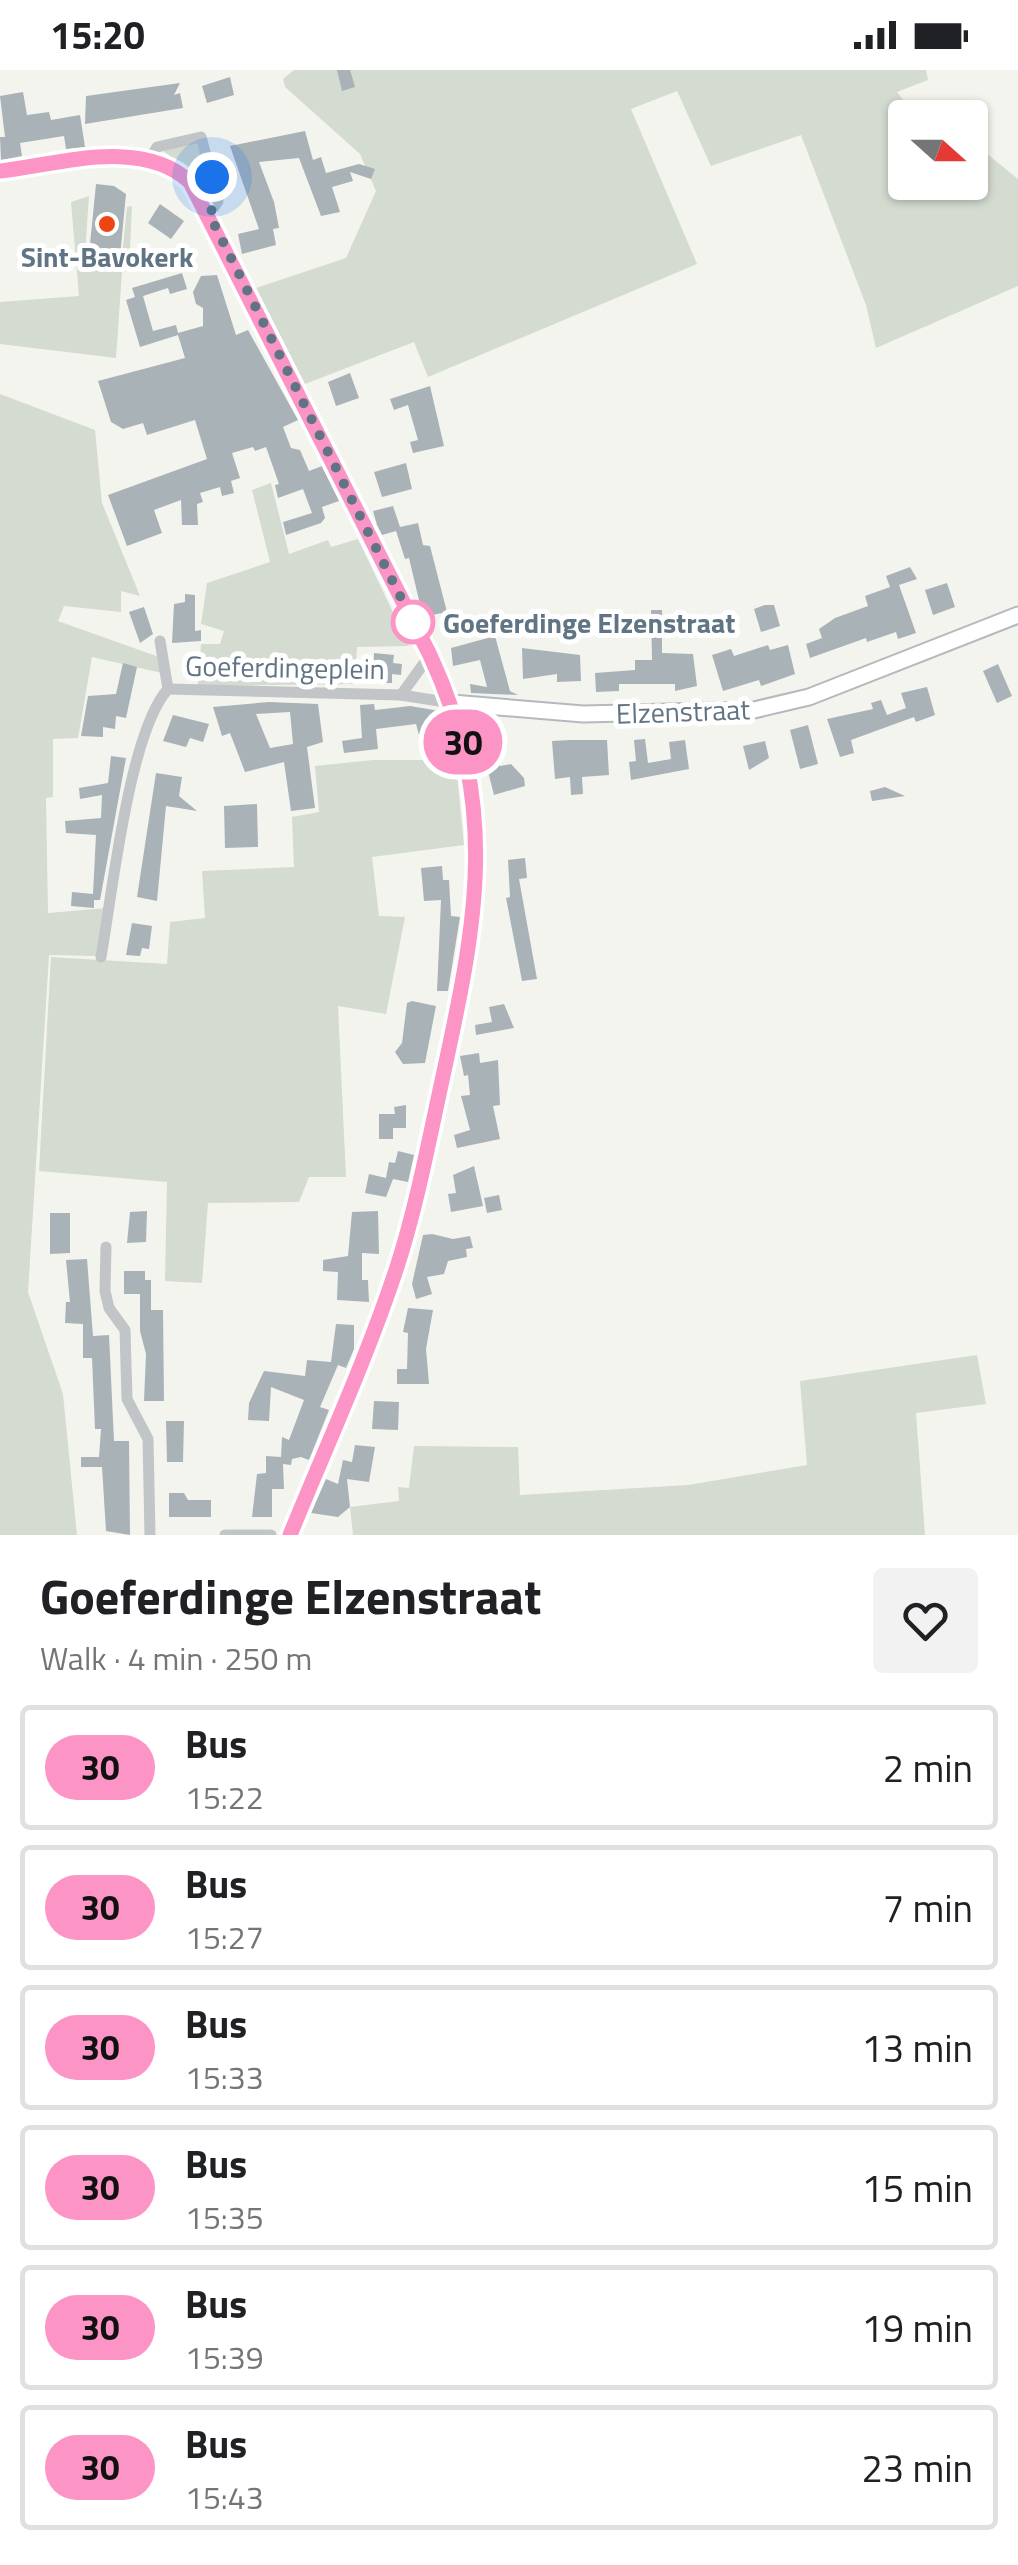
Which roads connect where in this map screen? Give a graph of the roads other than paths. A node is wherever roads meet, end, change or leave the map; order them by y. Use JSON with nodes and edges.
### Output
{"nodes":[{"id":1,"x":150,"y":157,"type":"junction"},
{"id":2,"x":0,"y":171,"type":"edge"},
{"id":3,"x":209,"y":214,"type":"junction"},
{"id":4,"x":1018,"y":615,"type":"edge"},
{"id":5,"x":160,"y":641,"type":"dead end"},
{"id":6,"x":430,"y":655,"type":"junction"},
{"id":7,"x":168,"y":690,"type":"junction"},
{"id":8,"x":402,"y":695,"type":"junction"},
{"id":9,"x":452,"y":703,"type":"junction"},
{"id":10,"x":101,"y":958,"type":"dead end"},
{"id":11,"x":106,"y":1247,"type":"dead end"},
{"id":12,"x":150,"y":1535,"type":"edge"},
{"id":13,"x":226,"y":1535,"type":"edge"},
{"id":14,"x":271,"y":1535,"type":"edge"},
{"id":15,"x":290,"y":1535,"type":"edge"}],
"edges":[{"from":1,"to":2,"type":"street"},
{"from":1,"to":3,"type":"street"},
{"from":1,"to":3,"type":"street"},
{"from":3,"to":6,"type":"street"},
{"from":4,"to":9,"type":"street","name":"Elzenstraat"},
{"from":5,"to":7,"type":"street","name":"Goeferdingeplein"},
{"from":6,"to":8,"type":"street","name":"Goeferdingeplein"},
{"from":6,"to":9,"type":"street"},
{"from":7,"to":8,"type":"street","name":"Goeferdingeplein"},
{"from":7,"to":10,"type":"street","name":"Goeferdingeplein"},
{"from":8,"to":9,"type":"street","name":"Goeferdingeplein"},
{"from":9,"to":15,"type":"street"},
{"from":11,"to":12,"type":"street"},
{"from":13,"to":14,"type":"street"}]}
